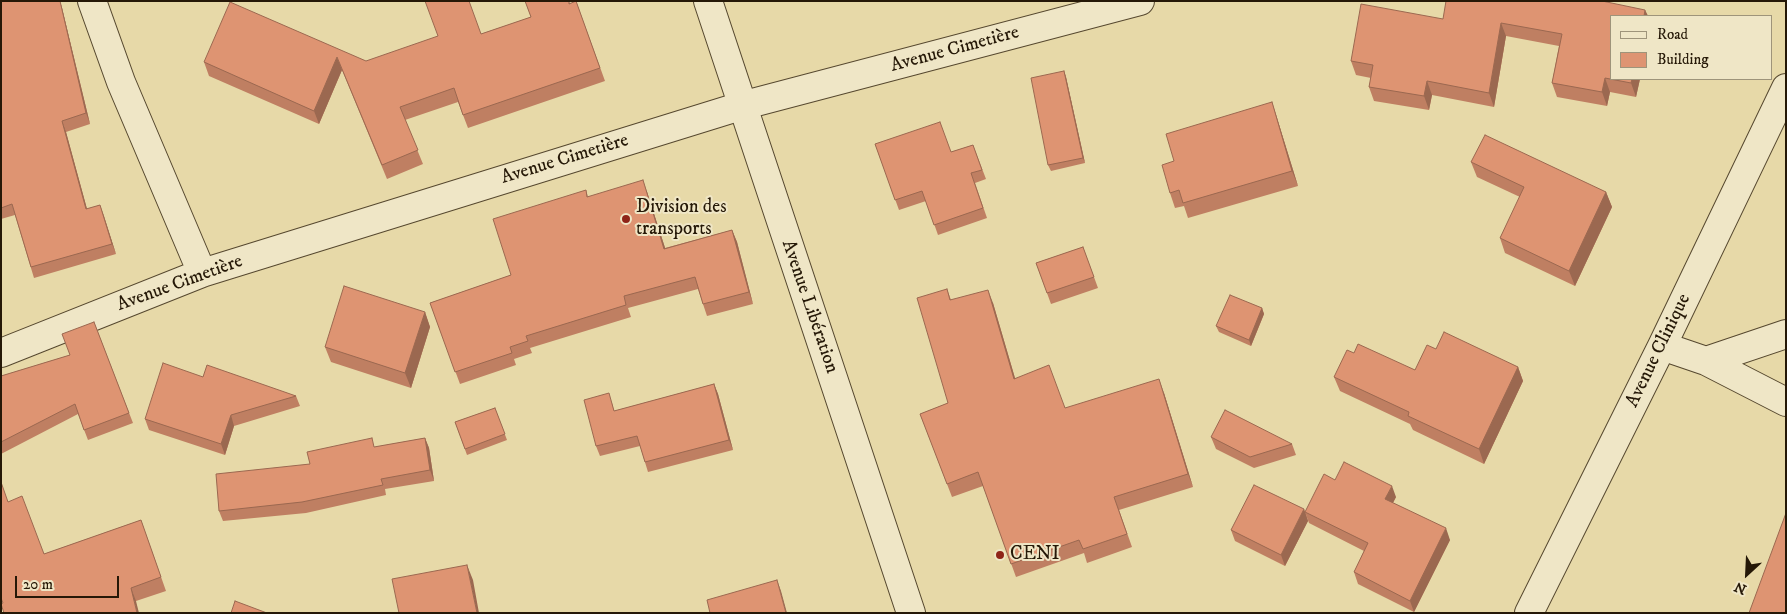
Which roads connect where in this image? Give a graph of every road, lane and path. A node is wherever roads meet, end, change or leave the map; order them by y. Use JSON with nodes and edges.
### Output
{"nodes":[{"id":1,"x":92,"y":1,"type":"edge"},
{"id":2,"x":708,"y":1,"type":"edge"},
{"id":3,"x":1140,"y":1,"type":"edge"},
{"id":4,"x":1786,"y":88,"type":"edge"},
{"id":5,"x":741,"y":106,"type":"junction"},
{"id":6,"x":202,"y":273,"type":"junction"},
{"id":7,"x":1786,"y":334,"type":"edge"},
{"id":8,"x":1662,"y":346,"type":"junction"},
{"id":9,"x":1,"y":353,"type":"edge"},
{"id":10,"x":1706,"y":361,"type":"junction"},
{"id":11,"x":1786,"y":402,"type":"edge"},
{"id":12,"x":911,"y":613,"type":"edge"},
{"id":13,"x":1528,"y":613,"type":"edge"}],
"edges":[{"from":1,"to":6,"type":"street"},
{"from":2,"to":5,"type":"street","name":"Avenue Libération"},
{"from":3,"to":5,"type":"street","name":"Avenue Cimetière"},
{"from":4,"to":8,"type":"street","name":"Avenue Clinique"},
{"from":5,"to":6,"type":"street","name":"Avenue Cimetière"},
{"from":5,"to":12,"type":"street","name":"Avenue Libération"},
{"from":6,"to":9,"type":"street","name":"Avenue Cimetière"},
{"from":7,"to":10,"type":"street"},
{"from":8,"to":10,"type":"street"},
{"from":8,"to":13,"type":"street","name":"Avenue Clinique"},
{"from":10,"to":11,"type":"street"}]}
